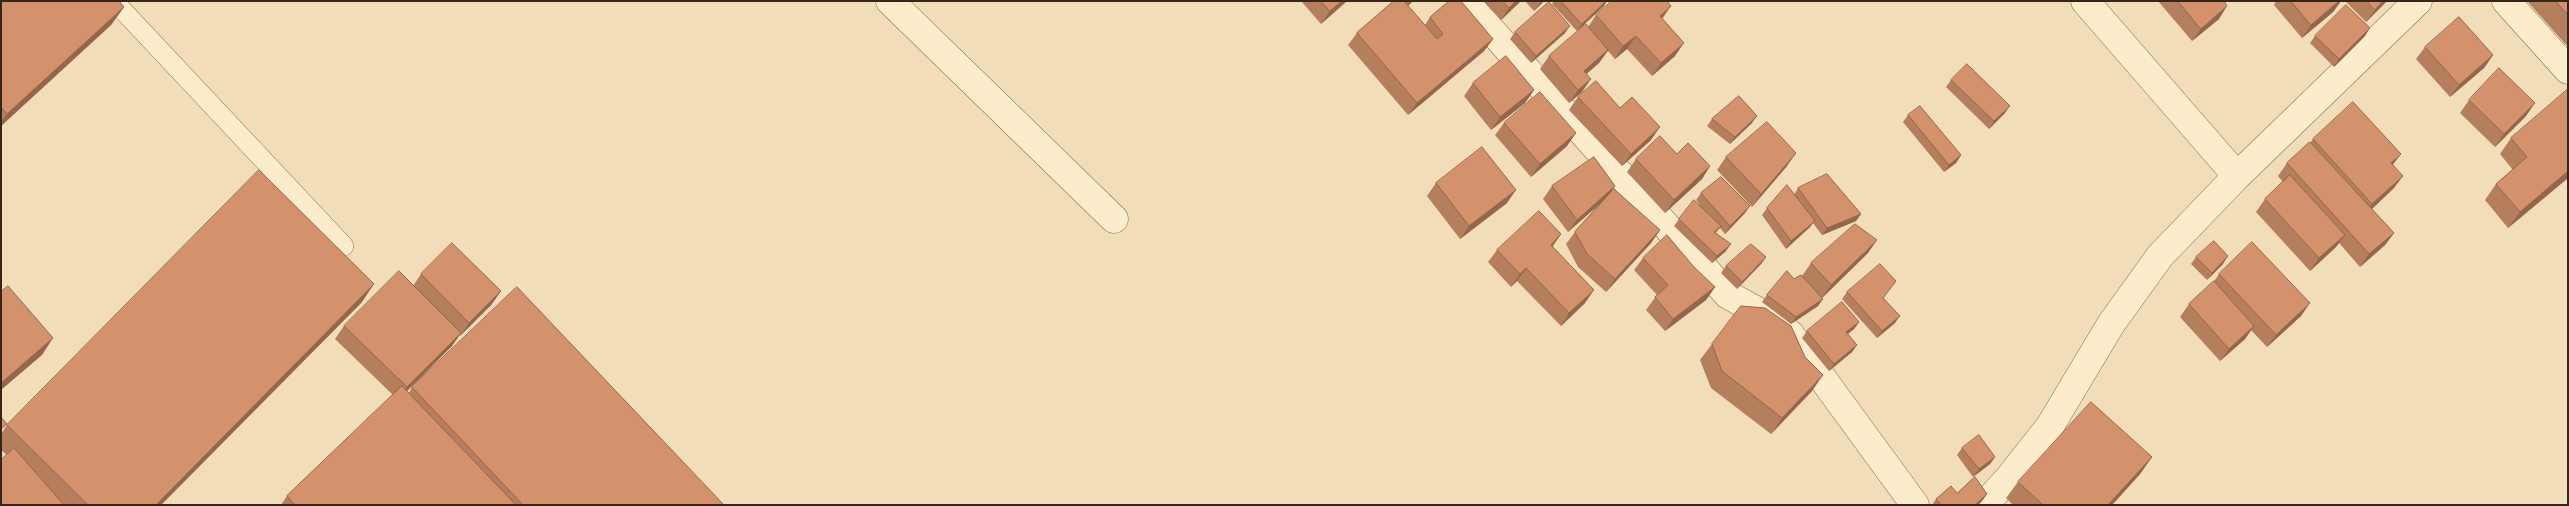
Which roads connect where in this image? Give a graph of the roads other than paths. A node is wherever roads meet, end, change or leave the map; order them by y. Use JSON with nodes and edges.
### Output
{"nodes":[{"id":1,"x":114,"y":1,"type":"edge"},
{"id":2,"x":890,"y":1,"type":"edge"},
{"id":3,"x":1465,"y":1,"type":"edge"},
{"id":4,"x":2085,"y":1,"type":"edge"},
{"id":5,"x":2418,"y":1,"type":"edge"},
{"id":6,"x":2506,"y":1,"type":"edge"},
{"id":7,"x":2568,"y":70,"type":"edge"},
{"id":8,"x":2237,"y":176,"type":"junction"},
{"id":9,"x":1114,"y":219,"type":"dead end"},
{"id":10,"x":344,"y":246,"type":"dead end"},
{"id":11,"x":1915,"y":505,"type":"edge"},
{"id":12,"x":1984,"y":505,"type":"edge"}],
"edges":[{"from":1,"to":10,"type":"lane"},
{"from":2,"to":9,"type":"street"},
{"from":3,"to":11,"type":"street"},
{"from":4,"to":8,"type":"street"},
{"from":5,"to":8,"type":"street"},
{"from":6,"to":7,"type":"street"},
{"from":8,"to":12,"type":"street"}]}
